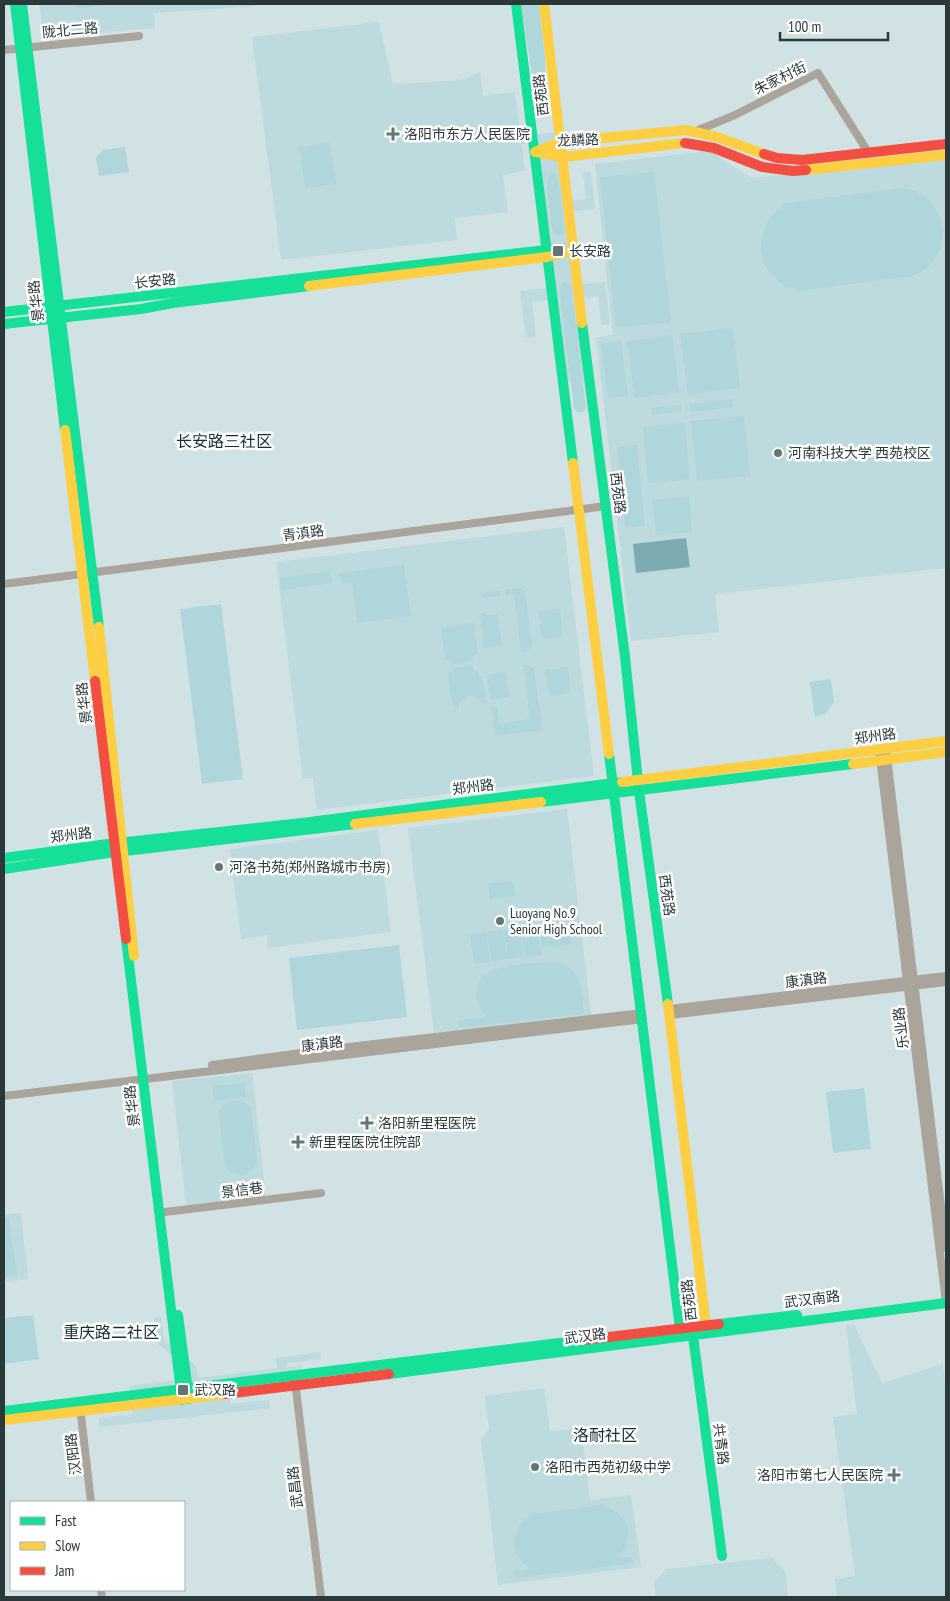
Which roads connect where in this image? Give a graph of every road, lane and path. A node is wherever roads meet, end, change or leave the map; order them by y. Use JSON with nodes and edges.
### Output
{"nodes":[{"id":1,"x":15,"y":4,"type":"edge"},
{"id":2,"x":22,"y":4,"type":"edge"},
{"id":3,"x":516,"y":4,"type":"edge"},
{"id":4,"x":544,"y":4,"type":"edge"},
{"id":5,"x":139,"y":36,"type":"dead end"},
{"id":6,"x":24,"y":47,"type":"junction"},
{"id":7,"x":4,"y":50,"type":"edge"},
{"id":8,"x":696,"y":131,"type":"junction"},
{"id":9,"x":561,"y":142,"type":"junction"},
{"id":10,"x":946,"y":144,"type":"edge"},
{"id":11,"x":535,"y":152,"type":"junction"},
{"id":12,"x":868,"y":152,"type":"junction"},
{"id":13,"x":946,"y":154,"type":"edge"},
{"id":14,"x":563,"y":157,"type":"junction"},
{"id":15,"x":573,"y":251,"type":"junction"},
{"id":16,"x":547,"y":253,"type":"junction"},
{"id":17,"x":55,"y":306,"type":"junction"},
{"id":18,"x":4,"y":312,"type":"edge"},
{"id":19,"x":56,"y":319,"type":"junction"},
{"id":20,"x":4,"y":324,"type":"edge"},
{"id":21,"x":606,"y":506,"type":"junction"},
{"id":22,"x":579,"y":509,"type":"junction"},
{"id":23,"x":87,"y":574,"type":"junction"},
{"id":24,"x":4,"y":584,"type":"edge"},
{"id":25,"x":946,"y":741,"type":"edge"},
{"id":26,"x":946,"y":752,"type":"edge"},
{"id":27,"x":883,"y":754,"type":"junction"},
{"id":28,"x":638,"y":779,"type":"junction"},
{"id":29,"x":614,"y":782,"type":"junction"},
{"id":30,"x":639,"y":790,"type":"junction"},
{"id":31,"x":615,"y":793,"type":"junction"},
{"id":32,"x":118,"y":848,"type":"junction"},
{"id":33,"x":4,"y":858,"type":"edge"},
{"id":34,"x":4,"y":869,"type":"edge"},
{"id":35,"x":946,"y":976,"type":"edge"},
{"id":36,"x":946,"y":982,"type":"edge"},
{"id":37,"x":911,"y":983,"type":"junction"},
{"id":38,"x":669,"y":1012,"type":"junction"},
{"id":39,"x":642,"y":1016,"type":"junction"},
{"id":40,"x":145,"y":1076,"type":"junction"},
{"id":41,"x":4,"y":1091,"type":"edge"},
{"id":42,"x":4,"y":1096,"type":"edge"},
{"id":43,"x":322,"y":1194,"type":"dead end"},
{"id":44,"x":165,"y":1212,"type":"junction"},
{"id":45,"x":946,"y":1248,"type":"edge"},
{"id":46,"x":946,"y":1300,"type":"edge"},
{"id":47,"x":706,"y":1327,"type":"junction"},
{"id":48,"x":680,"y":1330,"type":"junction"},
{"id":49,"x":693,"y":1336,"type":"junction"},
{"id":50,"x":294,"y":1374,"type":"junction"},
{"id":51,"x":295,"y":1386,"type":"junction"},
{"id":52,"x":184,"y":1388,"type":"junction"},
{"id":53,"x":186,"y":1399,"type":"junction"},
{"id":54,"x":80,"y":1407,"type":"junction"},
{"id":55,"x":4,"y":1411,"type":"edge"},
{"id":56,"x":4,"y":1420,"type":"edge"},
{"id":57,"x":91,"y":1501,"type":"edge"},
{"id":58,"x":722,"y":1556,"type":"dead end"},
{"id":59,"x":321,"y":1597,"type":"edge"}],
"edges":[{"from":1,"to":6,"type":"main road","name":"景华路"},
{"from":2,"to":6,"type":"main road","name":"景华路"},
{"from":3,"to":11,"type":"main road","name":"西苑路"},
{"from":4,"to":9,"type":"main road","name":"西苑路"},
{"from":5,"to":6,"type":"street","name":"陇北二路"},
{"from":6,"to":7,"type":"street","name":"陇北二路"},
{"from":6,"to":17,"type":"main road","name":"景华路"},
{"from":8,"to":9,"type":"main road","name":"龙鳞路"},
{"from":8,"to":12,"type":"main road","name":"龙鳞路"},
{"from":8,"to":12,"type":"street","name":"朱家村街"},
{"from":9,"to":11,"type":"main road","name":"龙鳞路"},
{"from":9,"to":14,"type":"main road","name":"西苑路"},
{"from":10,"to":12,"type":"main road","name":"龙鳞路"},
{"from":11,"to":14,"type":"main road","name":"龙鳞路"},
{"from":11,"to":16,"type":"main road","name":"西苑路"},
{"from":13,"to":14,"type":"main road","name":"龙鳞路"},
{"from":14,"to":15,"type":"main road","name":"西苑路"},
{"from":15,"to":16,"type":"main road","name":"长安路"},
{"from":15,"to":21,"type":"main road","name":"西苑路"},
{"from":16,"to":17,"type":"main road","name":"长安路"},
{"from":16,"to":19,"type":"main road","name":"长安路"},
{"from":16,"to":22,"type":"main road","name":"西苑路"},
{"from":17,"to":18,"type":"main road","name":"长安路"},
{"from":17,"to":19,"type":"main road","name":"景华路"},
{"from":19,"to":20,"type":"main road","name":"长安路"},
{"from":19,"to":23,"type":"main road","name":"景华路"},
{"from":21,"to":22,"type":"street","name":"青滇路"},
{"from":21,"to":28,"type":"main road","name":"西苑路"},
{"from":22,"to":23,"type":"street","name":"青滇路"},
{"from":22,"to":29,"type":"main road","name":"西苑路"},
{"from":23,"to":24,"type":"street","name":"青滇路"},
{"from":23,"to":32,"type":"main road","name":"景华路"},
{"from":25,"to":27,"type":"main road","name":"郑州路"},
{"from":26,"to":27,"type":"main road","name":"郑州路"},
{"from":27,"to":28,"type":"main road","name":"郑州路"},
{"from":27,"to":30,"type":"main road","name":"郑州路"},
{"from":27,"to":37,"type":"street","name":"乐业路"},
{"from":28,"to":29,"type":"main road","name":"郑州路"},
{"from":28,"to":30,"type":"main road","name":"西苑路"},
{"from":29,"to":31,"type":"main road","name":"西苑路"},
{"from":29,"to":32,"type":"main road","name":"郑州路"},
{"from":30,"to":31,"type":"main road","name":"郑州路"},
{"from":30,"to":38,"type":"main road","name":"西苑路"},
{"from":31,"to":32,"type":"main road","name":"郑州路"},
{"from":31,"to":39,"type":"main road","name":"西苑路"},
{"from":32,"to":33,"type":"main road","name":"郑州路"},
{"from":32,"to":34,"type":"main road","name":"郑州路"},
{"from":32,"to":40,"type":"main road","name":"景华路"},
{"from":35,"to":37,"type":"street","name":"康滇路"},
{"from":36,"to":37,"type":"street","name":"康滇路"},
{"from":37,"to":38,"type":"street","name":"康滇路"},
{"from":37,"to":45,"type":"street","name":"乐业路"},
{"from":37,"to":46,"type":"street","name":"乐业路"},
{"from":38,"to":47,"type":"main road","name":"西苑路"},
{"from":39,"to":40,"type":"street","name":"康滇路"},
{"from":39,"to":48,"type":"main road","name":"西苑路"},
{"from":40,"to":41,"type":"street","name":"康滇路"},
{"from":40,"to":42,"type":"street","name":"康滇路"},
{"from":40,"to":44,"type":"main road","name":"景华路"},
{"from":40,"to":52,"type":"main road","name":"景华路"},
{"from":43,"to":44,"type":"street","name":"景信巷"},
{"from":44,"to":52,"type":"main road","name":"景华路"},
{"from":46,"to":47,"type":"main road","name":"武汉南路"},
{"from":46,"to":49,"type":"main road","name":"武汉南路"},
{"from":47,"to":48,"type":"main road","name":"武汉南路"},
{"from":47,"to":49,"type":"main road","name":"西苑路"},
{"from":48,"to":49,"type":"main road","name":"西苑路"},
{"from":48,"to":50,"type":"main road","name":"武汉路"},
{"from":49,"to":51,"type":"main road","name":"武汉路"},
{"from":49,"to":58,"type":"main road","name":"共青路"},
{"from":50,"to":51,"type":"street","name":"武昌路"},
{"from":50,"to":52,"type":"main road","name":"武汉路"},
{"from":51,"to":53,"type":"main road","name":"武汉路"},
{"from":51,"to":59,"type":"street","name":"武昌路"},
{"from":52,"to":53,"type":"main road","name":"景华路"},
{"from":52,"to":54,"type":"main road","name":"武汉路"},
{"from":53,"to":54,"type":"main road","name":"武汉路"},
{"from":54,"to":55,"type":"main road","name":"武汉路"},
{"from":54,"to":56,"type":"main road","name":"武汉路"},
{"from":54,"to":57,"type":"street","name":"汉阳路"}]}
